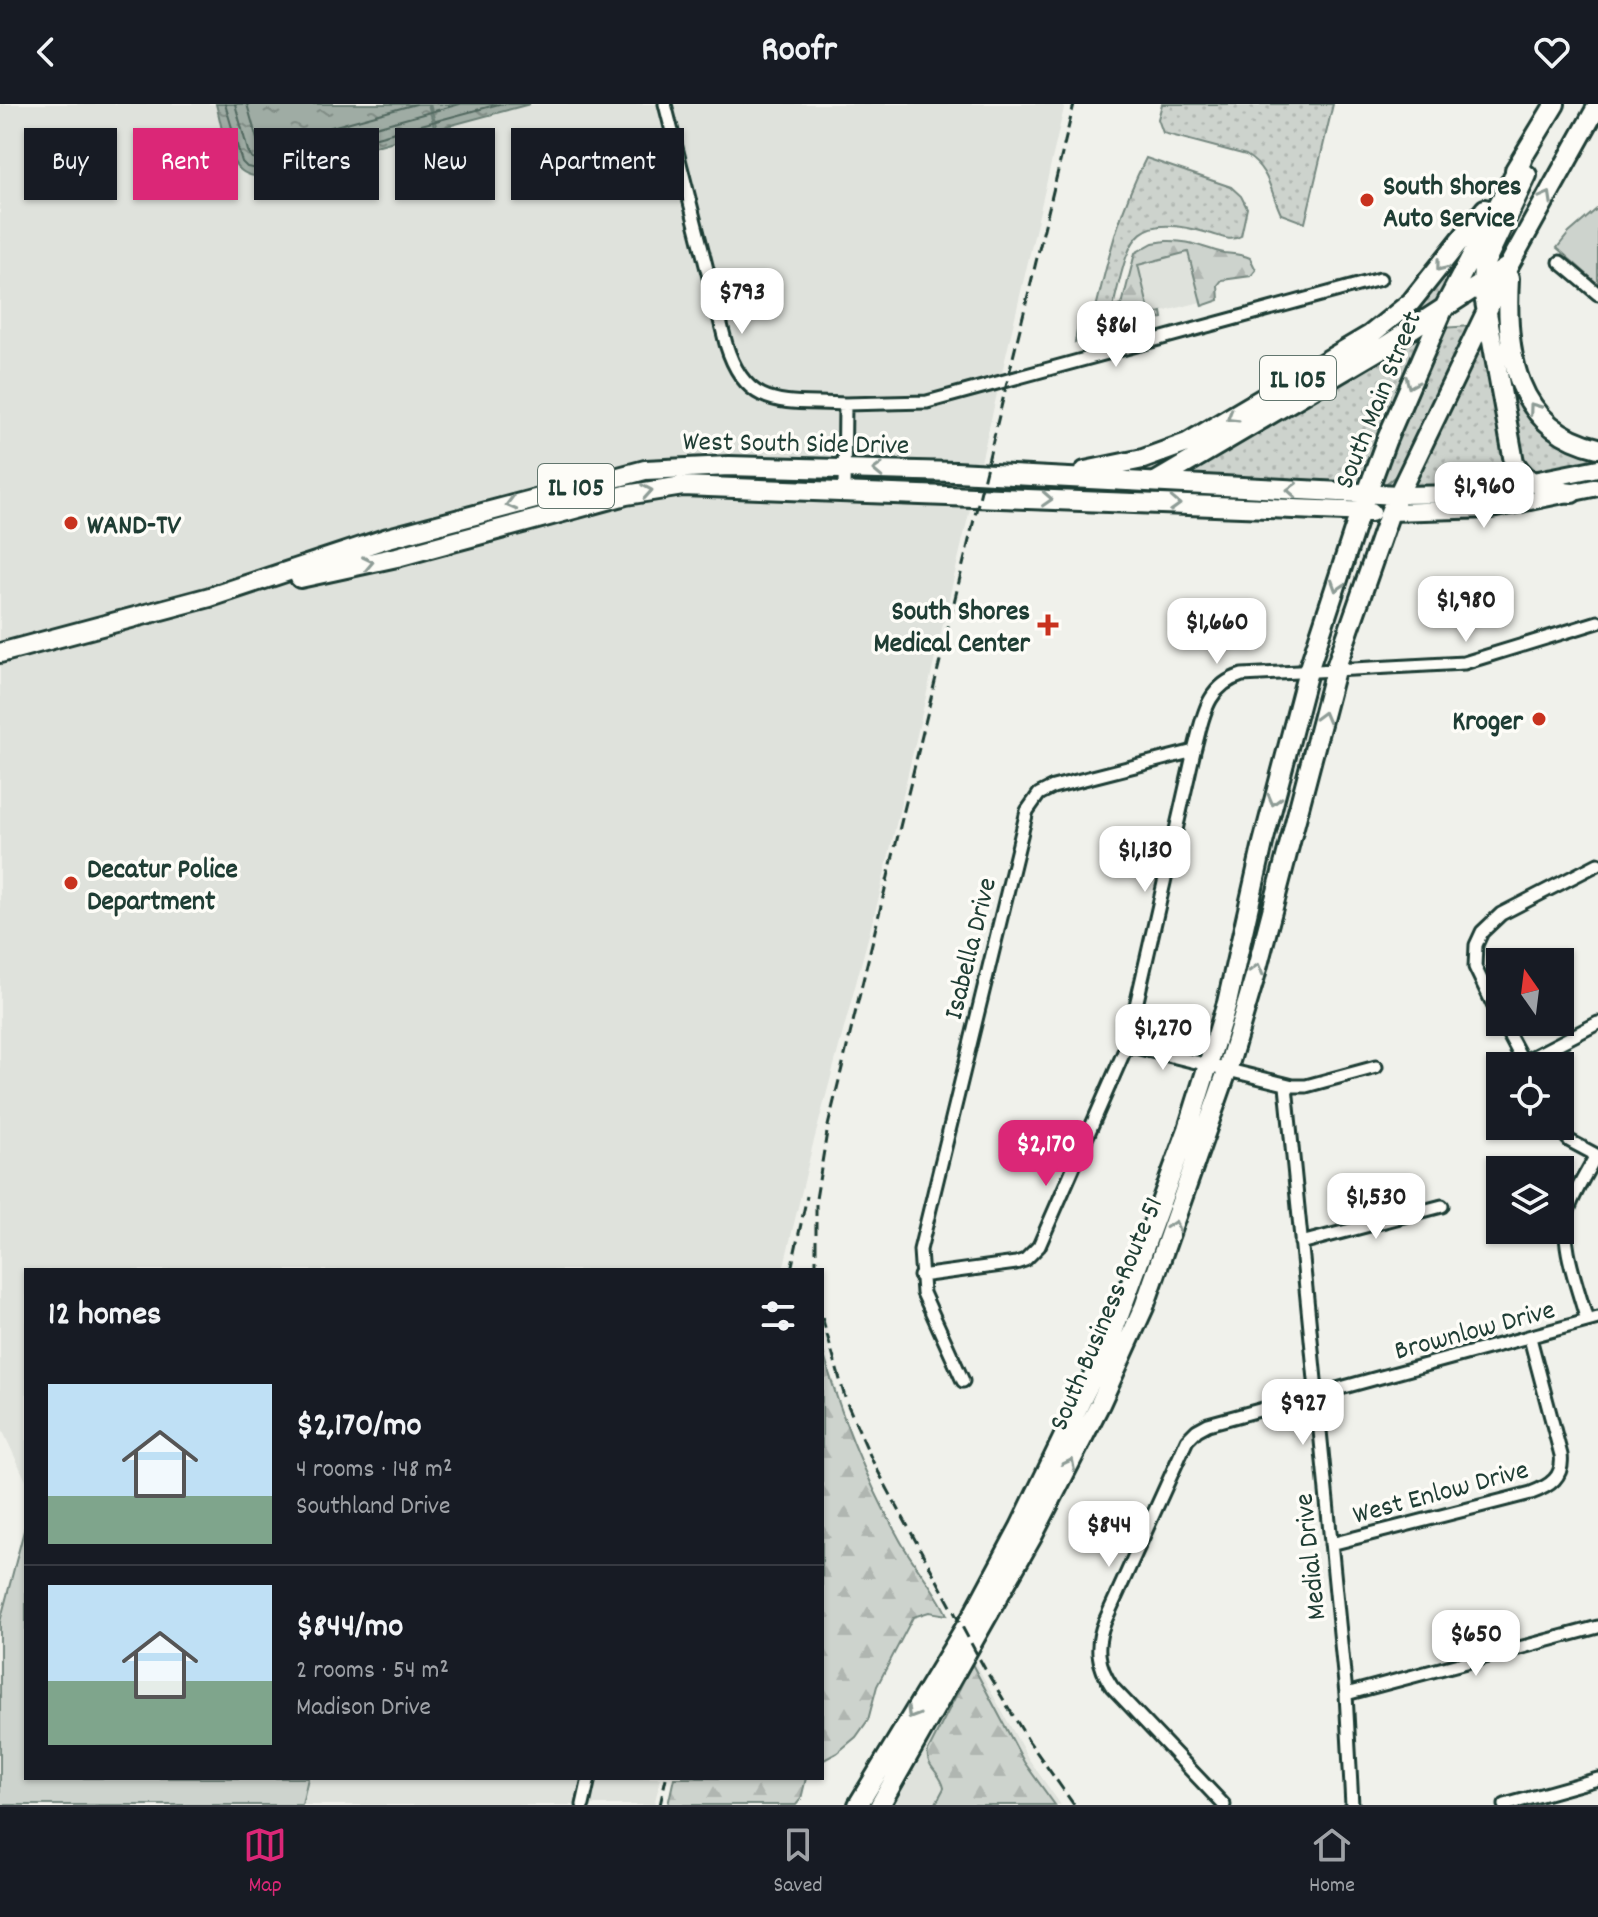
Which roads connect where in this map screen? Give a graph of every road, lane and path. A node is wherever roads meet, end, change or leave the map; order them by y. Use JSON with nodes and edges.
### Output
{"nodes":[{"id":1,"x":665,"y":104,"type":"edge"},
{"id":2,"x":1558,"y":104,"type":"edge"},
{"id":3,"x":1598,"y":105,"type":"edge"},
{"id":4,"x":1522,"y":160,"type":"junction"},
{"id":5,"x":1560,"y":262,"type":"dead end"},
{"id":6,"x":1509,"y":265,"type":"junction"},
{"id":7,"x":1380,"y":279,"type":"dead end"},
{"id":8,"x":1482,"y":285,"type":"junction"},
{"id":9,"x":1598,"y":294,"type":"edge"},
{"id":10,"x":1442,"y":312,"type":"junction"},
{"id":11,"x":1487,"y":315,"type":"junction"},
{"id":12,"x":845,"y":404,"type":"junction"},
{"id":13,"x":1598,"y":448,"type":"edge"},
{"id":14,"x":1598,"y":468,"type":"edge"},
{"id":15,"x":844,"y":469,"type":"junction"},
{"id":16,"x":1003,"y":475,"type":"junction"},
{"id":17,"x":1156,"y":482,"type":"junction"},
{"id":18,"x":1531,"y":482,"type":"junction"},
{"id":19,"x":1598,"y":487,"type":"edge"},
{"id":20,"x":844,"y":491,"type":"junction"},
{"id":21,"x":1367,"y":493,"type":"junction"},
{"id":22,"x":1572,"y":493,"type":"junction"},
{"id":23,"x":1398,"y":495,"type":"junction"},
{"id":24,"x":1097,"y":502,"type":"junction"},
{"id":25,"x":1360,"y":512,"type":"junction"},
{"id":26,"x":1390,"y":512,"type":"junction"},
{"id":27,"x":210,"y":597,"type":"junction"},
{"id":28,"x":1598,"y":622,"type":"edge"},
{"id":29,"x":0,"y":653,"type":"edge"},
{"id":30,"x":1335,"y":670,"type":"junction"},
{"id":31,"x":1308,"y":671,"type":"junction"},
{"id":32,"x":1194,"y":751,"type":"junction"},
{"id":33,"x":1598,"y":864,"type":"edge"},
{"id":34,"x":1486,"y":992,"type":"edge"},
{"id":35,"x":1598,"y":1023,"type":"edge"},
{"id":36,"x":1127,"y":1045,"type":"junction"},
{"id":37,"x":1546,"y":1052,"type":"edge"},
{"id":38,"x":1208,"y":1065,"type":"junction"},
{"id":39,"x":1376,"y":1067,"type":"dead end"},
{"id":40,"x":1227,"y":1071,"type":"junction"},
{"id":41,"x":1286,"y":1086,"type":"junction"},
{"id":42,"x":1569,"y":1140,"type":"edge"},
{"id":43,"x":1597,"y":1156,"type":"edge"},
{"id":44,"x":1442,"y":1206,"type":"dead end"},
{"id":45,"x":1301,"y":1243,"type":"junction"},
{"id":46,"x":920,"y":1276,"type":"junction"},
{"id":47,"x":1592,"y":1320,"type":"edge"},
{"id":48,"x":1530,"y":1338,"type":"junction"},
{"id":49,"x":963,"y":1381,"type":"dead end"},
{"id":50,"x":1315,"y":1395,"type":"junction"},
{"id":51,"x":1331,"y":1544,"type":"junction"},
{"id":52,"x":1598,"y":1627,"type":"edge"},
{"id":53,"x":1346,"y":1694,"type":"junction"},
{"id":54,"x":1598,"y":1779,"type":"edge"},
{"id":55,"x":589,"y":1780,"type":"edge"},
{"id":56,"x":583,"y":1805,"type":"edge"},
{"id":57,"x":858,"y":1805,"type":"edge"},
{"id":58,"x":880,"y":1805,"type":"edge"},
{"id":59,"x":1224,"y":1805,"type":"edge"},
{"id":60,"x":1352,"y":1805,"type":"edge"},
{"id":61,"x":1505,"y":1805,"type":"edge"}],
"edges":[{"from":1,"to":12,"type":"street"},
{"from":2,"to":4,"type":"main road","number":"IL 105"},
{"from":2,"to":8,"type":"main road"},
{"from":6,"to":3,"type":"main road","number":"IL 105","one_way":true},
{"from":4,"to":10,"type":"main road","name":"South Main Street"},
{"from":4,"to":16,"type":"main road","number":"IL 105","one_way":true},
{"from":5,"to":9,"type":"street"},
{"from":6,"to":8,"type":"main road","number":"IL 105"},
{"from":6,"to":11,"type":"main road","name":"South Main Street"},
{"from":13,"to":6,"type":"main road","one_way":true},
{"from":7,"to":12,"type":"street"},
{"from":8,"to":10,"type":"main road","number":"IL 105"},
{"from":8,"to":11,"type":"main road"},
{"from":10,"to":17,"type":"main road","number":"IL 105"},
{"from":10,"to":21,"type":"main road","name":"South Main Street","one_way":true},
{"from":11,"to":18,"type":"main road"},
{"from":11,"to":23,"type":"main road","name":"South Main Street"},
{"from":12,"to":15,"type":"street"},
{"from":14,"to":18,"type":"street"},
{"from":16,"to":15,"type":"main road","name":"West South Side Drive","number":"IL 105","one_way":true},
{"from":15,"to":20,"type":"street"},
{"from":15,"to":27,"type":"main road","name":"West South Side Drive","number":"IL 105","one_way":true},
{"from":16,"to":17,"type":"main road","name":"West South Side Drive"},
{"from":21,"to":17,"type":"main road","name":"West South Side Drive","one_way":true},
{"from":17,"to":24,"type":"main road","number":"IL 105"},
{"from":18,"to":22,"type":"main road"},
{"from":18,"to":23,"type":"street"},
{"from":19,"to":22,"type":"street"},
{"from":20,"to":24,"type":"main road","name":"West South Side Drive","number":"IL 105","one_way":true},
{"from":27,"to":20,"type":"main road","name":"West South Side Drive","number":"IL 105","one_way":true},
{"from":21,"to":23,"type":"main road","name":"West South Side Drive"},
{"from":21,"to":25,"type":"main road","name":"South Main Street"},
{"from":22,"to":26,"type":"street"},
{"from":23,"to":26,"type":"main road","name":"South Main Street"},
{"from":24,"to":25,"type":"main road","name":"West South Side Drive","one_way":true},
{"from":25,"to":26,"type":"main road","name":"West South Side Drive"},
{"from":25,"to":31,"type":"main road","name":"South Main Street","one_way":true},
{"from":26,"to":30,"type":"main road","name":"South Main Street"},
{"from":27,"to":29,"type":"main road","name":"West South Side Drive","number":"IL 105"},
{"from":28,"to":30,"type":"street"},
{"from":30,"to":31,"type":"street"},
{"from":40,"to":30,"type":"main road","name":"South Business Route 51","one_way":true},
{"from":31,"to":32,"type":"street"},
{"from":31,"to":38,"type":"main road","name":"South Business Route 51","one_way":true},
{"from":32,"to":36,"type":"street"},
{"from":32,"to":46,"type":"street","name":"Isabella Drive"},
{"from":33,"to":34,"type":"street"},
{"from":35,"to":37,"type":"street"},
{"from":36,"to":38,"type":"street"},
{"from":36,"to":46,"type":"street"},
{"from":38,"to":40,"type":"street"},
{"from":38,"to":57,"type":"main road","name":"South Business Route 51","one_way":true},
{"from":39,"to":41,"type":"street"},
{"from":40,"to":41,"type":"street"},
{"from":58,"to":40,"type":"main road","name":"South Business Route 51","one_way":true},
{"from":41,"to":45,"type":"street","name":"Medial Drive"},
{"from":42,"to":43,"type":"street"},
{"from":43,"to":47,"type":"street"},
{"from":44,"to":45,"type":"street"},
{"from":45,"to":50,"type":"street","name":"Medial Drive"},
{"from":46,"to":49,"type":"street"},
{"from":47,"to":48,"type":"street","name":"Brownlow Drive"},
{"from":48,"to":50,"type":"street","name":"Brownlow Drive"},
{"from":48,"to":51,"type":"street","name":"West Enlow Drive"},
{"from":50,"to":51,"type":"street","name":"Medial Drive"},
{"from":50,"to":59,"type":"street","name":"Brownlow Drive"},
{"from":51,"to":53,"type":"street","name":"Medial Drive"},
{"from":52,"to":53,"type":"street"},
{"from":53,"to":60,"type":"street","name":"Medial Drive"},
{"from":54,"to":61,"type":"street"},
{"from":55,"to":56,"type":"street"}]}
